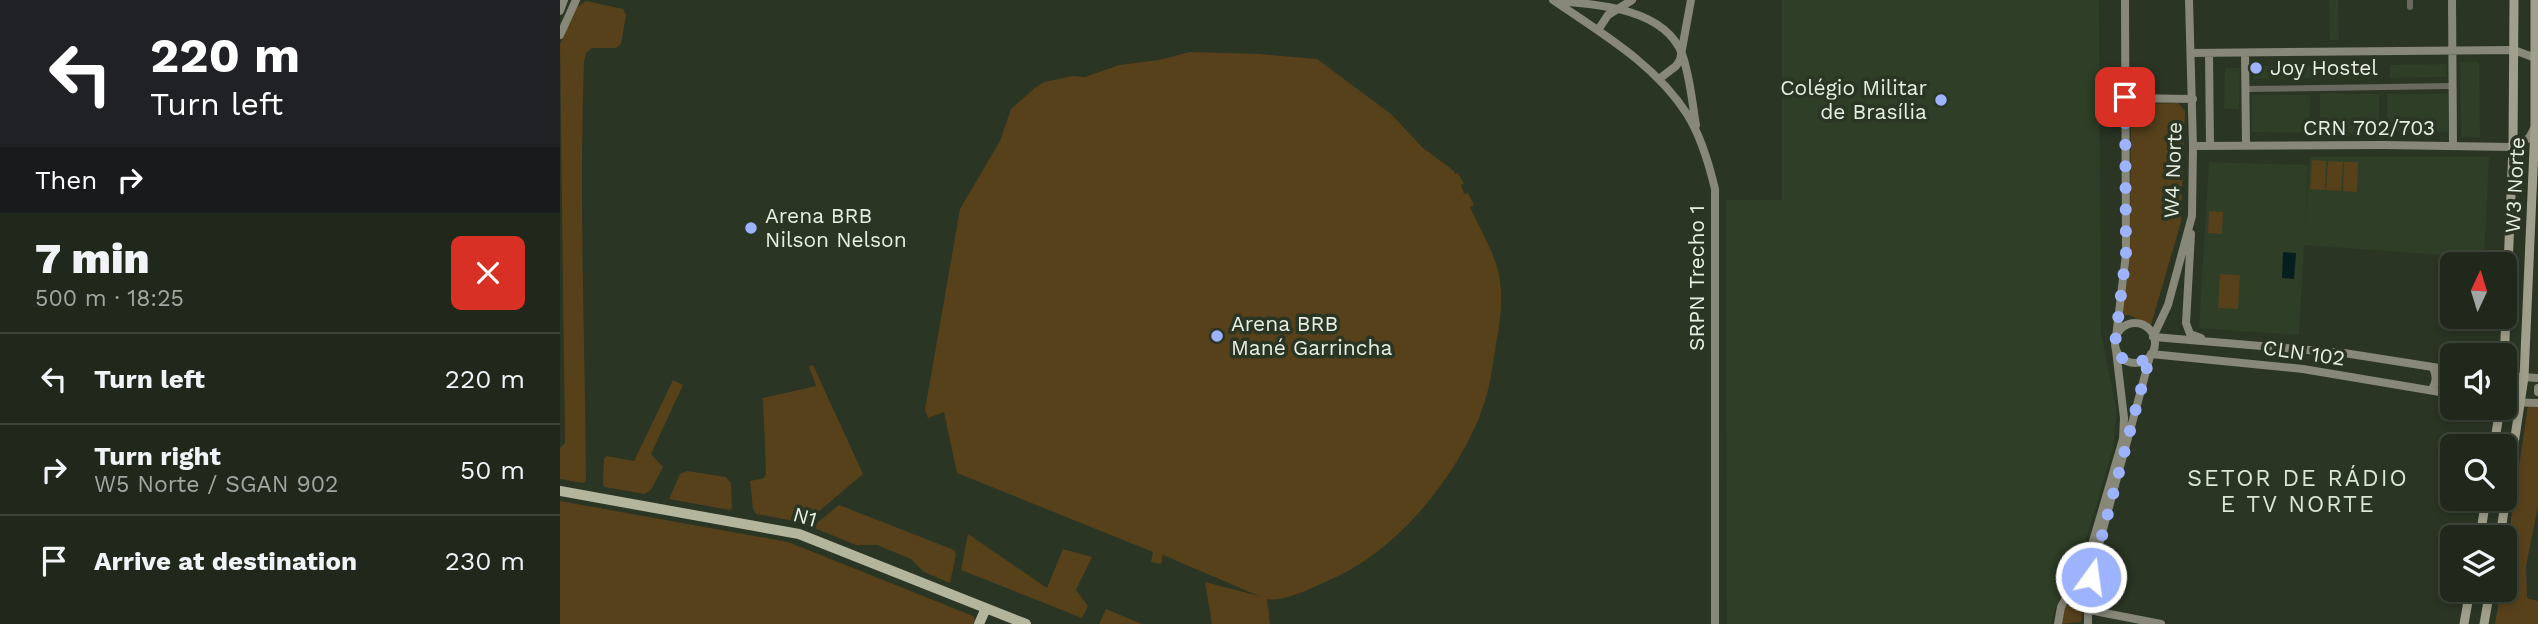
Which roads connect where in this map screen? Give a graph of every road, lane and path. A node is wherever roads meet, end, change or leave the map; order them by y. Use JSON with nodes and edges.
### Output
{"nodes":[{"id":1,"x":564,"y":0,"type":"edge"},
{"id":2,"x":576,"y":0,"type":"edge"},
{"id":3,"x":1554,"y":0,"type":"edge"},
{"id":4,"x":1631,"y":0,"type":"edge"},
{"id":5,"x":1691,"y":0,"type":"edge"},
{"id":6,"x":2125,"y":0,"type":"edge"},
{"id":7,"x":2189,"y":0,"type":"edge"},
{"id":8,"x":2452,"y":0,"type":"edge"},
{"id":9,"x":2514,"y":0,"type":"edge"},
{"id":10,"x":2535,"y":0,"type":"edge"},
{"id":11,"x":1598,"y":7,"type":"junction"},
{"id":12,"x":1617,"y":9,"type":"junction"},
{"id":13,"x":560,"y":11,"type":"edge"},
{"id":14,"x":1598,"y":30,"type":"junction"},
{"id":15,"x":560,"y":34,"type":"edge"},
{"id":16,"x":1685,"y":34,"type":"junction"},
{"id":17,"x":2514,"y":50,"type":"junction"},
{"id":18,"x":2452,"y":51,"type":"junction"},
{"id":19,"x":2191,"y":52,"type":"junction"},
{"id":20,"x":1681,"y":53,"type":"junction"},
{"id":21,"x":2209,"y":53,"type":"junction"},
{"id":22,"x":2245,"y":53,"type":"junction"},
{"id":23,"x":2536,"y":59,"type":"edge"},
{"id":24,"x":1686,"y":73,"type":"junction"},
{"id":25,"x":1659,"y":79,"type":"junction"},
{"id":26,"x":2452,"y":86,"type":"junction"},
{"id":27,"x":2246,"y":89,"type":"junction"},
{"id":28,"x":2125,"y":97,"type":"junction"},
{"id":29,"x":2193,"y":99,"type":"junction"},
{"id":30,"x":2537,"y":126,"type":"edge"},
{"id":31,"x":1698,"y":134,"type":"junction"},
{"id":32,"x":2210,"y":145,"type":"junction"},
{"id":33,"x":2246,"y":145,"type":"junction"},
{"id":34,"x":2453,"y":145,"type":"junction"},
{"id":35,"x":2193,"y":146,"type":"junction"},
{"id":36,"x":2513,"y":147,"type":"junction"},
{"id":37,"x":2511,"y":212,"type":"junction"},
{"id":38,"x":2530,"y":215,"type":"junction"},
{"id":39,"x":2192,"y":216,"type":"junction"},
{"id":40,"x":2116,"y":337,"type":"junction"},
{"id":41,"x":2154,"y":337,"type":"junction"},
{"id":42,"x":2218,"y":342,"type":"junction"},
{"id":43,"x":2505,"y":343,"type":"edge"},
{"id":44,"x":2243,"y":344,"type":"junction"},
{"id":45,"x":2116,"y":350,"type":"junction"},
{"id":46,"x":2151,"y":355,"type":"junction"},
{"id":47,"x":2242,"y":362,"type":"junction"},
{"id":48,"x":2432,"y":368,"type":"junction"},
{"id":49,"x":2440,"y":369,"type":"edge"},
{"id":50,"x":2517,"y":377,"type":"edge"},
{"id":51,"x":2524,"y":377,"type":"junction"},
{"id":52,"x":2538,"y":378,"type":"edge"},
{"id":53,"x":2431,"y":390,"type":"junction"},
{"id":54,"x":2440,"y":392,"type":"edge"},
{"id":55,"x":2517,"y":402,"type":"edge"},
{"id":56,"x":2522,"y":403,"type":"junction"},
{"id":57,"x":2538,"y":404,"type":"edge"},
{"id":58,"x":560,"y":491,"type":"edge"},
{"id":59,"x":2502,"y":525,"type":"edge"},
{"id":60,"x":2065,"y":600,"type":"junction"},
{"id":61,"x":2468,"y":602,"type":"edge"},
{"id":62,"x":2488,"y":602,"type":"edge"},
{"id":63,"x":2087,"y":606,"type":"junction"},
{"id":64,"x":986,"y":608,"type":"junction"},
{"id":65,"x":999,"y":619,"type":"edge"},
{"id":66,"x":979,"y":624,"type":"edge"},
{"id":67,"x":1026,"y":624,"type":"edge"},
{"id":68,"x":1715,"y":624,"type":"edge"},
{"id":69,"x":2058,"y":624,"type":"edge"},
{"id":70,"x":2088,"y":624,"type":"edge"},
{"id":71,"x":2161,"y":624,"type":"edge"},
{"id":72,"x":2464,"y":624,"type":"edge"},
{"id":73,"x":2484,"y":624,"type":"edge"}],
"edges":[{"from":1,"to":13,"type":"main road"},
{"from":2,"to":15,"type":"main road"},
{"from":3,"to":11,"type":"main road"},
{"from":3,"to":14,"type":"main road","name":"SRPN Trecho 1"},
{"from":4,"to":11,"type":"main road"},
{"from":4,"to":12,"type":"main road"},
{"from":5,"to":16,"type":"main road"},
{"from":6,"to":28,"type":"main road"},
{"from":7,"to":19,"type":"main road","name":"W4 Norte"},
{"from":8,"to":18,"type":"main road"},
{"from":9,"to":17,"type":"main road","name":"W3 Norte"},
{"from":10,"to":23,"type":"main road","name":"W3 Norte"},
{"from":11,"to":12,"type":"main road"},
{"from":12,"to":14,"type":"main road"},
{"from":12,"to":20,"type":"main road"},
{"from":14,"to":25,"type":"main road","name":"SRPN Trecho 1"},
{"from":16,"to":20,"type":"main road"},
{"from":16,"to":24,"type":"main road"},
{"from":17,"to":18,"type":"main road"},
{"from":17,"to":23,"type":"main road"},
{"from":17,"to":36,"type":"main road","name":"W3 Norte"},
{"from":18,"to":22,"type":"main road"},
{"from":18,"to":26,"type":"main road"},
{"from":19,"to":21,"type":"main road"},
{"from":19,"to":29,"type":"main road","name":"W4 Norte"},
{"from":20,"to":24,"type":"main road"},
{"from":20,"to":25,"type":"main road"},
{"from":21,"to":22,"type":"main road"},
{"from":21,"to":32,"type":"main road"},
{"from":22,"to":27,"type":"main road"},
{"from":23,"to":30,"type":"main road","name":"W3 Norte"},
{"from":24,"to":31,"type":"main road"},
{"from":25,"to":31,"type":"main road","name":"SRPN Trecho 1"},
{"from":26,"to":27,"type":"street"},
{"from":26,"to":34,"type":"main road"},
{"from":27,"to":33,"type":"main road"},
{"from":28,"to":29,"type":"main road"},
{"from":28,"to":40,"type":"main road"},
{"from":29,"to":35,"type":"main road","name":"W4 Norte"},
{"from":30,"to":36,"type":"main road"},
{"from":30,"to":38,"type":"main road","name":"W3 Norte"},
{"from":31,"to":68,"type":"main road","name":"SRPN Trecho 1"},
{"from":32,"to":33,"type":"main road","name":"CRN 702/703"},
{"from":32,"to":35,"type":"main road","name":"CRN 702/703"},
{"from":33,"to":34,"type":"main road","name":"CRN 702/703"},
{"from":34,"to":36,"type":"main road","name":"CRN 702/703"},
{"from":35,"to":39,"type":"main road","name":"W4 Norte"},
{"from":36,"to":37,"type":"main road","name":"W3 Norte"},
{"from":37,"to":38,"type":"main road"},
{"from":37,"to":43,"type":"main road","name":"W3 Norte"},
{"from":38,"to":51,"type":"main road","name":"W3 Norte"},
{"from":39,"to":41,"type":"main road","name":"W4 Norte"},
{"from":39,"to":42,"type":"main road"},
{"from":40,"to":41,"type":"main road"},
{"from":40,"to":45,"type":"main road"},
{"from":41,"to":42,"type":"main road","name":"CLN 102"},
{"from":41,"to":46,"type":"main road"},
{"from":42,"to":44,"type":"main road","name":"CLN 102"},
{"from":44,"to":47,"type":"main road"},
{"from":44,"to":48,"type":"main road","name":"CLN 102"},
{"from":45,"to":46,"type":"main road"},
{"from":45,"to":60,"type":"main road"},
{"from":46,"to":47,"type":"main road","name":"CLN 102"},
{"from":46,"to":63,"type":"main road"},
{"from":47,"to":53,"type":"main road","name":"CLN 102"},
{"from":48,"to":49,"type":"main road","name":"CLN 102"},
{"from":48,"to":53,"type":"main road"},
{"from":50,"to":51,"type":"main road"},
{"from":51,"to":52,"type":"main road"},
{"from":51,"to":56,"type":"main road","name":"W3 Norte"},
{"from":53,"to":54,"type":"main road","name":"CLN 102"},
{"from":55,"to":56,"type":"main road"},
{"from":56,"to":57,"type":"main road"},
{"from":56,"to":59,"type":"main road","name":"W3 Norte"},
{"from":58,"to":64,"type":"highway","name":"N1"},
{"from":60,"to":63,"type":"main road"},
{"from":60,"to":69,"type":"main road"},
{"from":61,"to":72,"type":"main road"},
{"from":62,"to":73,"type":"main road"},
{"from":63,"to":70,"type":"main road"},
{"from":63,"to":71,"type":"main road"},
{"from":64,"to":65,"type":"highway","name":"N1"},
{"from":64,"to":66,"type":"highway"},
{"from":65,"to":67,"type":"highway","name":"N1"}]}
